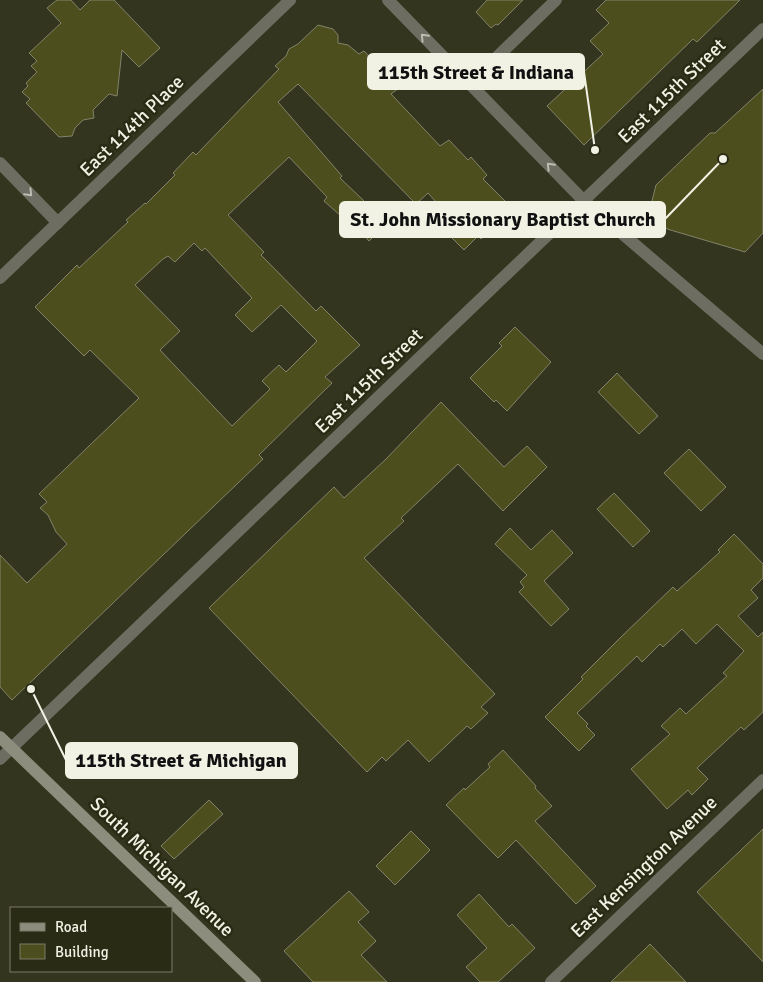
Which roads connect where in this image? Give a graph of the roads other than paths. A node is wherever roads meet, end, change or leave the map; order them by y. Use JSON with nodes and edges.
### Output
{"nodes":[{"id":1,"x":290,"y":0,"type":"edge"},
{"id":2,"x":388,"y":0,"type":"edge"},
{"id":3,"x":556,"y":0,"type":"edge"},
{"id":4,"x":763,"y":29,"type":"edge"},
{"id":5,"x":469,"y":84,"type":"junction"},
{"id":6,"x":0,"y":163,"type":"edge"},
{"id":7,"x":584,"y":201,"type":"junction"},
{"id":8,"x":58,"y":223,"type":"junction"},
{"id":9,"x":0,"y":278,"type":"edge"},
{"id":10,"x":763,"y":354,"type":"edge"},
{"id":11,"x":0,"y":737,"type":"edge"},
{"id":12,"x":11,"y":749,"type":"junction"},
{"id":13,"x":0,"y":760,"type":"edge"},
{"id":14,"x":763,"y":780,"type":"edge"},
{"id":15,"x":255,"y":982,"type":"edge"},
{"id":16,"x":551,"y":982,"type":"edge"}],
"edges":[{"from":1,"to":8,"type":"street","name":"East 114th Place"},
{"from":5,"to":2,"type":"street","one_way":true},
{"from":3,"to":5,"type":"street"},
{"from":4,"to":7,"type":"street","name":"East 115th Street"},
{"from":7,"to":5,"type":"street","one_way":true},
{"from":6,"to":8,"type":"street","one_way":true},
{"from":7,"to":10,"type":"street"},
{"from":7,"to":12,"type":"street","name":"East 115th Street"},
{"from":8,"to":9,"type":"street","name":"East 114th Place"},
{"from":11,"to":12,"type":"main road","name":"South Michigan Avenue"},
{"from":12,"to":13,"type":"street","name":"East 115th Street"},
{"from":12,"to":15,"type":"main road","name":"South Michigan Avenue"},
{"from":14,"to":16,"type":"street","name":"East Kensington Avenue"}]}
